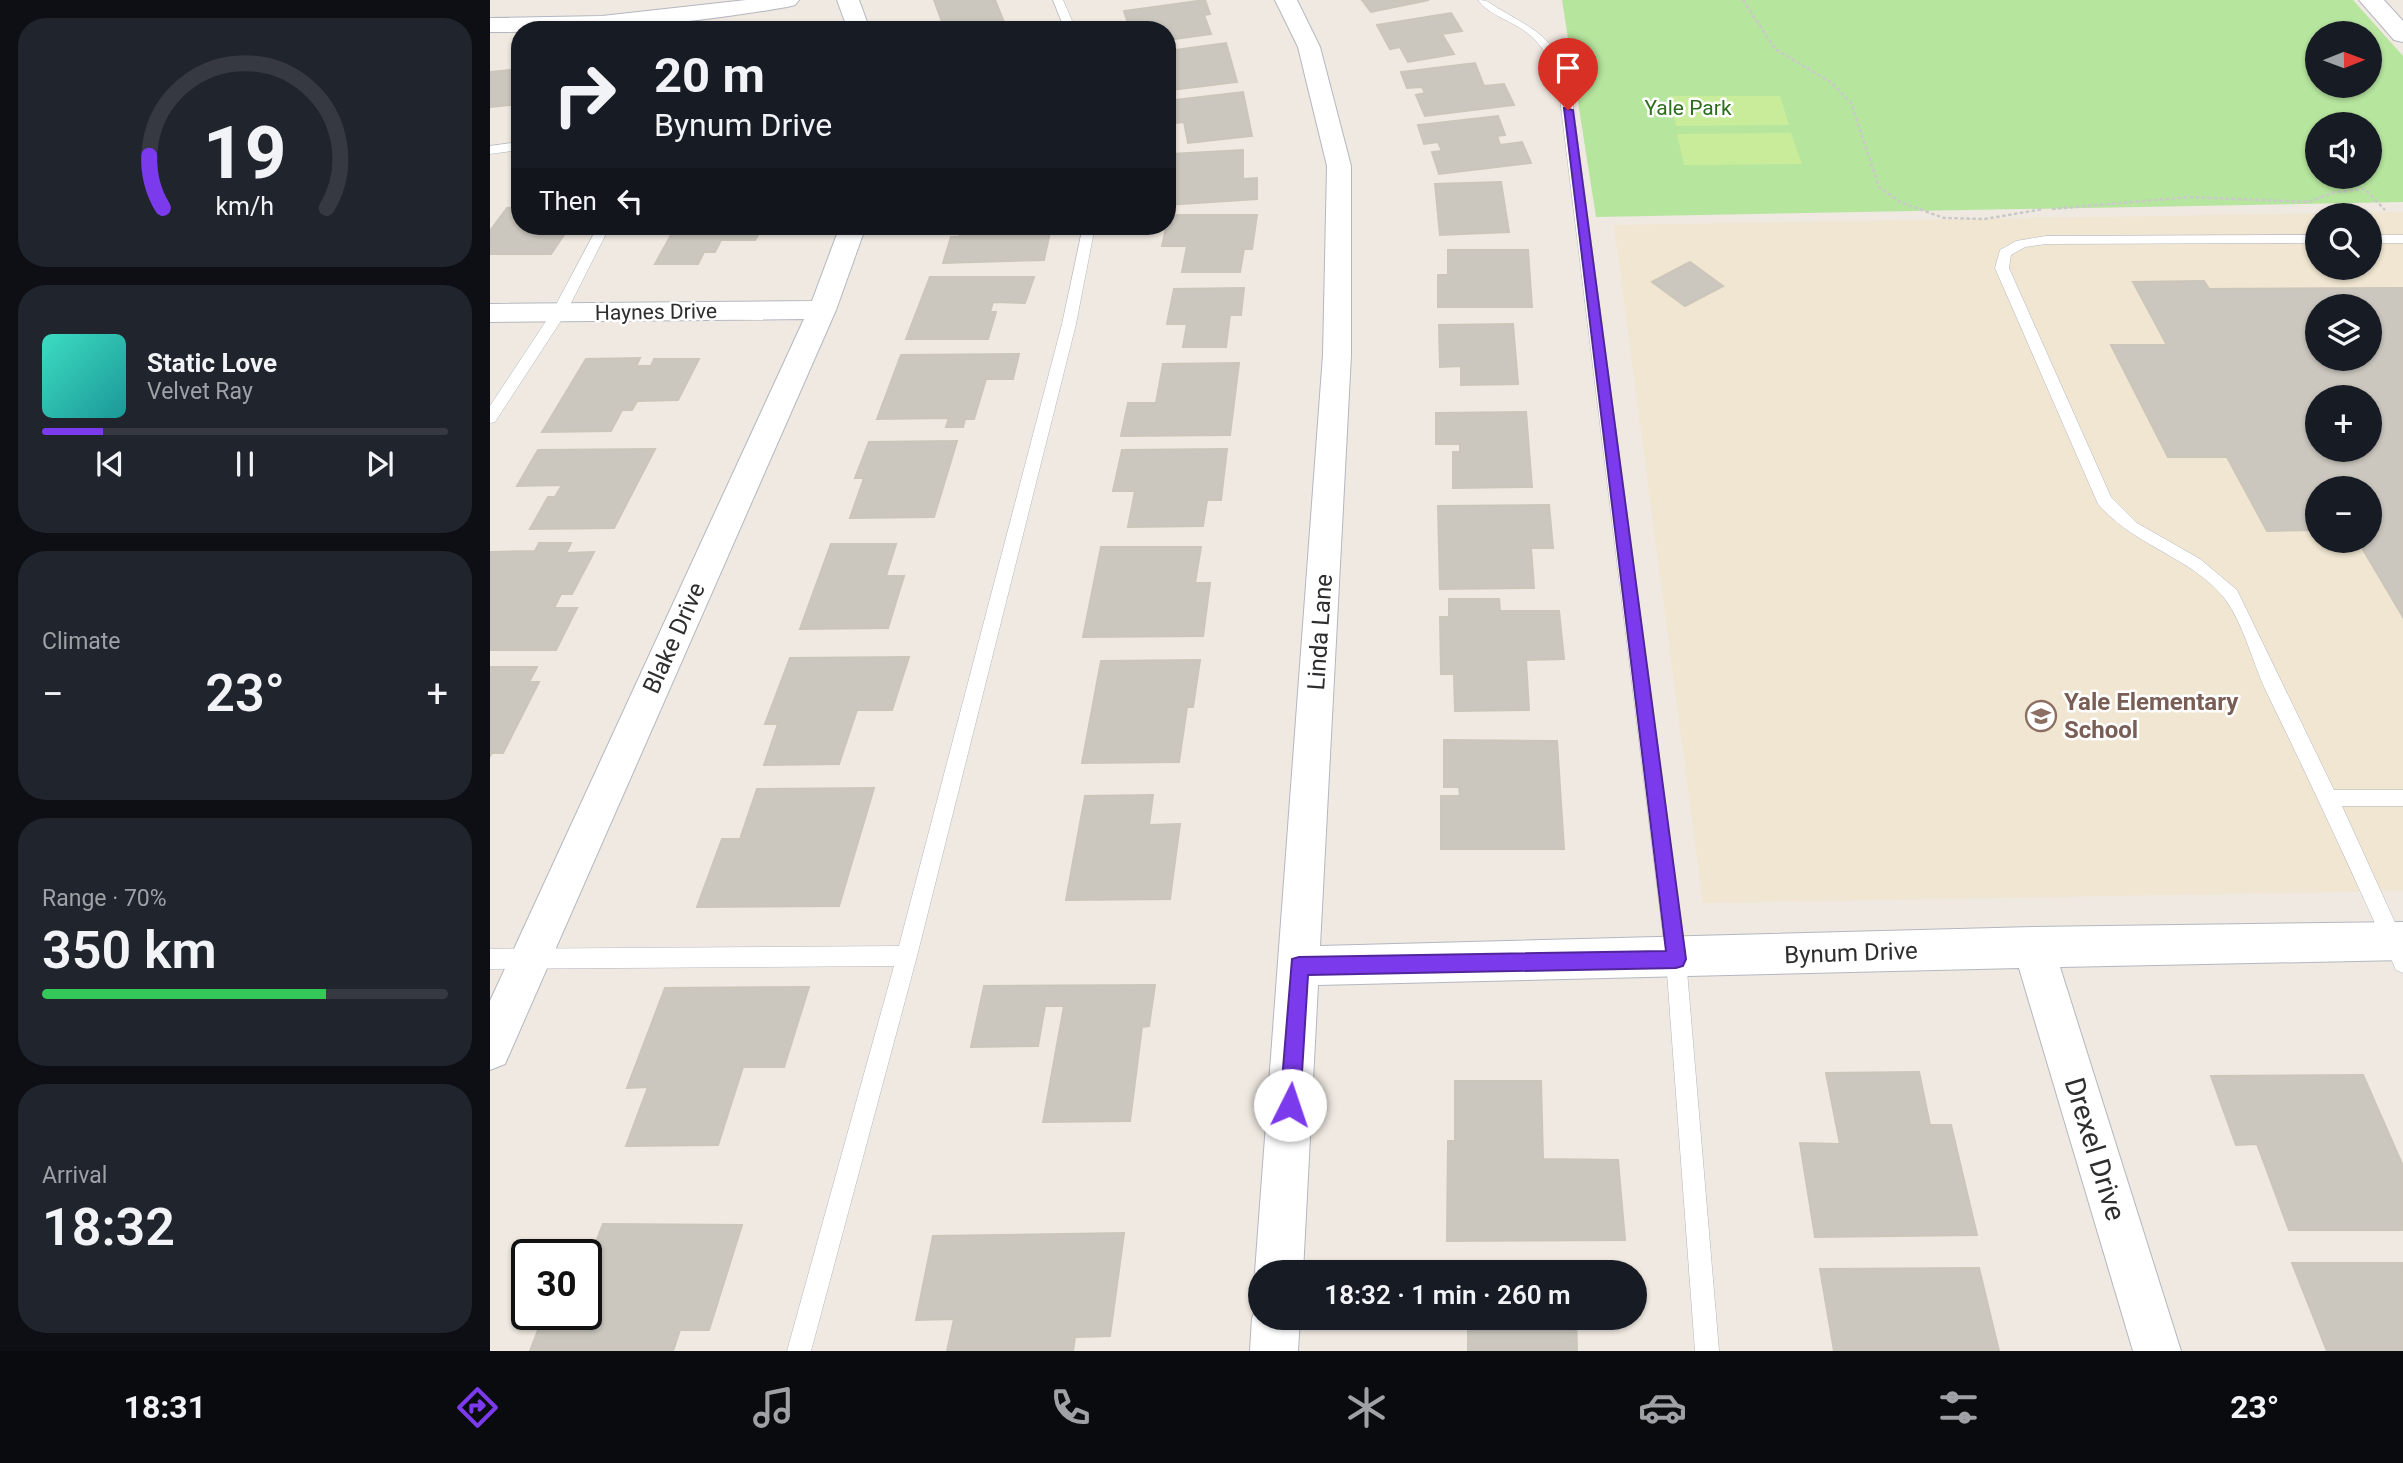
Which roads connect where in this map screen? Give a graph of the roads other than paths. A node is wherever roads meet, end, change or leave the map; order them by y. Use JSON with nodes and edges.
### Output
{"nodes":[{"id":1,"x":787,"y":0,"type":"edge"},
{"id":2,"x":848,"y":0,"type":"edge"},
{"id":3,"x":1058,"y":0,"type":"edge"},
{"id":4,"x":1286,"y":0,"type":"edge"},
{"id":5,"x":1483,"y":0,"type":"edge"},
{"id":6,"x":2371,"y":0,"type":"edge"},
{"id":7,"x":490,"y":3,"type":"edge"},
{"id":8,"x":627,"y":17,"type":"edge"},
{"id":9,"x":587,"y":21,"type":"edge"},
{"id":10,"x":856,"y":21,"type":"edge"},
{"id":11,"x":1067,"y":21,"type":"edge"},
{"id":12,"x":490,"y":25,"type":"edge"},
{"id":13,"x":511,"y":25,"type":"edge"},
{"id":14,"x":2403,"y":35,"type":"edge"},
{"id":15,"x":511,"y":147,"type":"edge"},
{"id":16,"x":490,"y":150,"type":"edge"},
{"id":17,"x":599,"y":235,"type":"edge"},
{"id":18,"x":850,"y":235,"type":"edge"},
{"id":19,"x":1087,"y":235,"type":"edge"},
{"id":20,"x":2305,"y":239,"type":"edge"},
{"id":21,"x":2382,"y":239,"type":"edge"},
{"id":22,"x":2403,"y":239,"type":"edge"},
{"id":23,"x":822,"y":310,"type":"junction"},
{"id":24,"x":490,"y":313,"type":"edge"},
{"id":25,"x":559,"y":313,"type":"junction"},
{"id":26,"x":490,"y":418,"type":"edge"},
{"id":27,"x":2329,"y":798,"type":"junction"},
{"id":28,"x":2403,"y":798,"type":"edge"},
{"id":29,"x":2033,"y":946,"type":"junction"},
{"id":30,"x":2399,"y":948,"type":"edge"},
{"id":31,"x":907,"y":956,"type":"junction"},
{"id":32,"x":530,"y":958,"type":"junction"},
{"id":33,"x":490,"y":959,"type":"edge"},
{"id":34,"x":1676,"y":959,"type":"junction"},
{"id":35,"x":1299,"y":966,"type":"junction"},
{"id":36,"x":490,"y":1049,"type":"edge"},
{"id":37,"x":1280,"y":1260,"type":"edge"},
{"id":38,"x":1275,"y":1330,"type":"edge"},
{"id":39,"x":799,"y":1351,"type":"edge"},
{"id":40,"x":1274,"y":1351,"type":"edge"},
{"id":41,"x":1707,"y":1351,"type":"edge"},
{"id":42,"x":2157,"y":1351,"type":"edge"}],
"edges":[{"from":1,"to":8,"type":"street"},
{"from":2,"to":10,"type":"street"},
{"from":3,"to":11,"type":"lane"},
{"from":4,"to":35,"type":"street","name":"Linda Lane"},
{"from":5,"to":34,"type":"lane"},
{"from":6,"to":14,"type":"street"},
{"from":7,"to":8,"type":"street"},
{"from":8,"to":9,"type":"street"},
{"from":12,"to":13,"type":"street"},
{"from":15,"to":16,"type":"lane"},
{"from":17,"to":25,"type":"lane"},
{"from":18,"to":23,"type":"street","name":"Blake Drive"},
{"from":19,"to":31,"type":"lane"},
{"from":20,"to":27,"type":"lane"},
{"from":21,"to":22,"type":"lane"},
{"from":23,"to":25,"type":"street","name":"Haynes Drive"},
{"from":23,"to":32,"type":"street","name":"Blake Drive"},
{"from":24,"to":25,"type":"street","name":"Haynes Drive"},
{"from":25,"to":26,"type":"lane"},
{"from":27,"to":28,"type":"lane"},
{"from":27,"to":30,"type":"lane"},
{"from":29,"to":30,"type":"street","name":"Bynum Drive"},
{"from":29,"to":34,"type":"street","name":"Bynum Drive"},
{"from":29,"to":42,"type":"street","name":"Drexel Drive"},
{"from":31,"to":32,"type":"lane"},
{"from":31,"to":39,"type":"lane"},
{"from":32,"to":33,"type":"lane"},
{"from":32,"to":36,"type":"street","name":"Blake Drive"},
{"from":34,"to":35,"type":"street","name":"Bynum Drive"},
{"from":34,"to":41,"type":"lane"},
{"from":35,"to":37,"type":"street","name":"Linda Lane"},
{"from":38,"to":40,"type":"street"}]}
